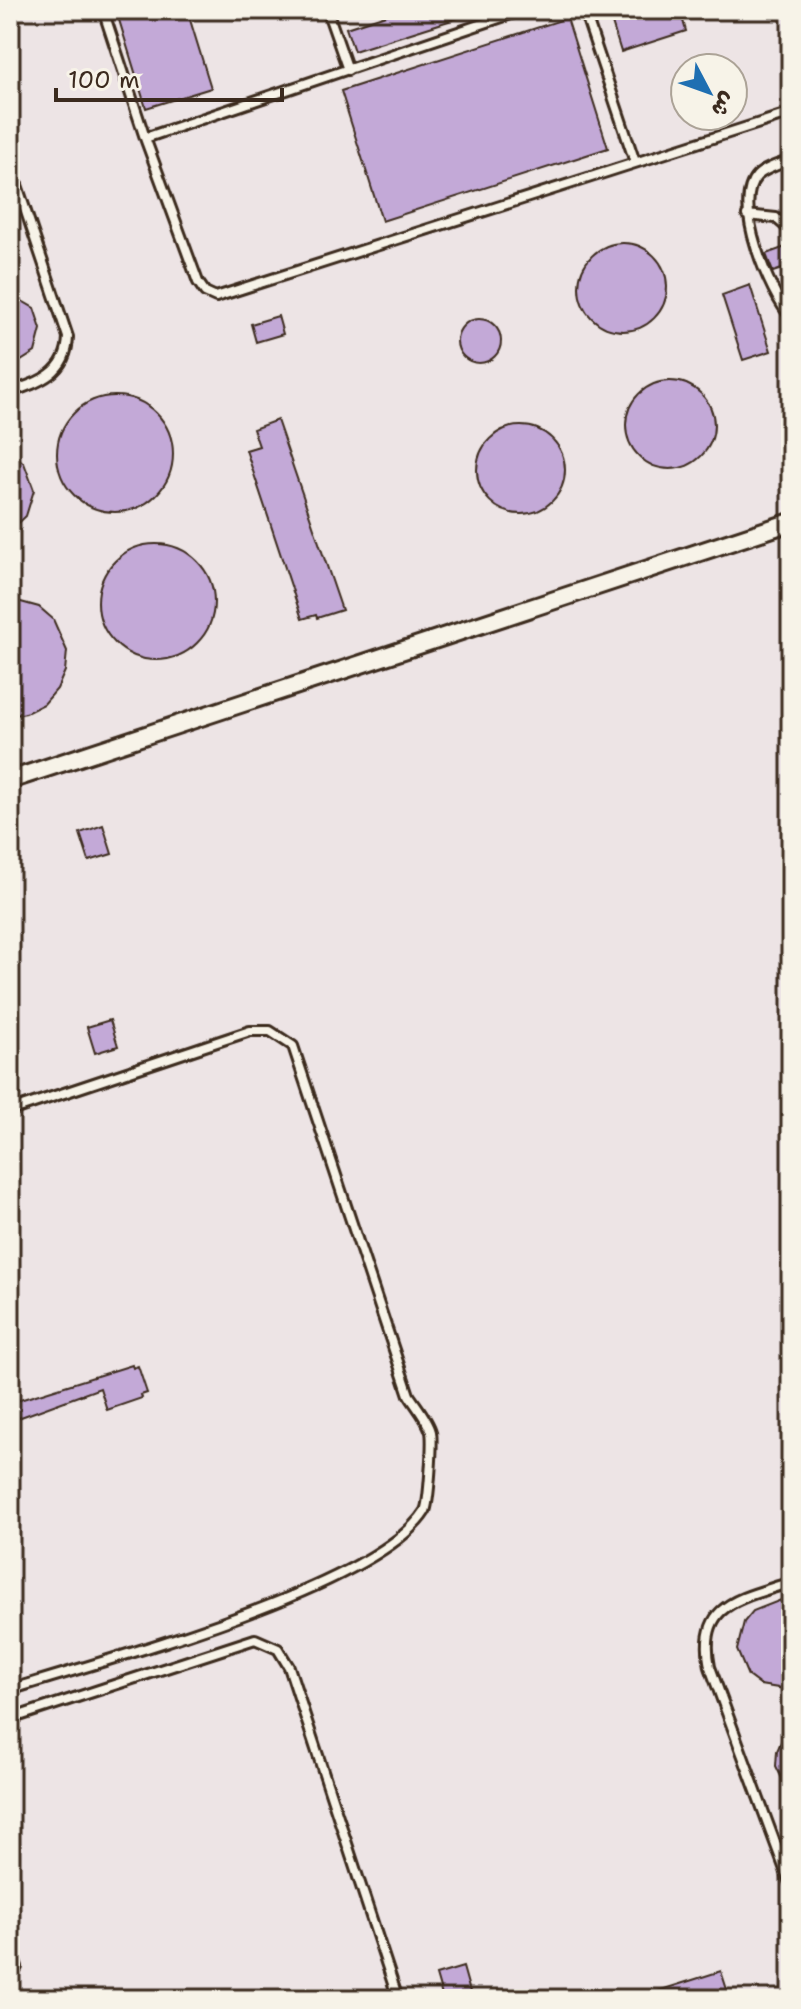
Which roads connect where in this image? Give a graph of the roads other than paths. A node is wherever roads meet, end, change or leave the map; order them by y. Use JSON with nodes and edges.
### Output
{"nodes":[{"id":1,"x":103,"y":10,"type":"edge"},
{"id":2,"x":327,"y":10,"type":"edge"},
{"id":3,"x":523,"y":10,"type":"edge"},
{"id":4,"x":584,"y":10,"type":"edge"},
{"id":5,"x":500,"y":14,"type":"edge"},
{"id":6,"x":348,"y":70,"type":"junction"},
{"id":7,"x":791,"y":113,"type":"edge"},
{"id":8,"x":145,"y":138,"type":"junction"},
{"id":9,"x":791,"y":160,"type":"edge"},
{"id":10,"x":635,"y":162,"type":"junction"},
{"id":11,"x":10,"y":164,"type":"edge"},
{"id":12,"x":747,"y":215,"type":"junction"},
{"id":13,"x":791,"y":231,"type":"edge"},
{"id":14,"x":791,"y":317,"type":"edge"},
{"id":15,"x":10,"y":392,"type":"edge"},
{"id":16,"x":791,"y":522,"type":"edge"},
{"id":17,"x":10,"y":780,"type":"edge"},
{"id":18,"x":10,"y":1111,"type":"edge"},
{"id":19,"x":791,"y":1582,"type":"edge"},
{"id":20,"x":10,"y":1690,"type":"edge"},
{"id":21,"x":10,"y":1719,"type":"edge"},
{"id":22,"x":787,"y":1858,"type":"edge"},
{"id":23,"x":791,"y":1886,"type":"edge"},
{"id":24,"x":10,"y":1946,"type":"edge"},
{"id":25,"x":10,"y":1978,"type":"edge"},
{"id":26,"x":398,"y":1999,"type":"edge"}],
"edges":[{"from":1,"to":8,"type":"lane"},
{"from":2,"to":6,"type":"lane"},
{"from":3,"to":5,"type":"lane"},
{"from":4,"to":10,"type":"lane"},
{"from":5,"to":6,"type":"lane"},
{"from":6,"to":8,"type":"lane"},
{"from":7,"to":10,"type":"lane"},
{"from":8,"to":10,"type":"lane"},
{"from":9,"to":12,"type":"lane"},
{"from":11,"to":15,"type":"lane"},
{"from":12,"to":13,"type":"lane"},
{"from":12,"to":14,"type":"lane"},
{"from":16,"to":17,"type":"street"},
{"from":18,"to":20,"type":"lane"},
{"from":19,"to":22,"type":"lane"},
{"from":21,"to":26,"type":"lane"},
{"from":22,"to":23,"type":"lane"},
{"from":24,"to":25,"type":"lane"}]}
